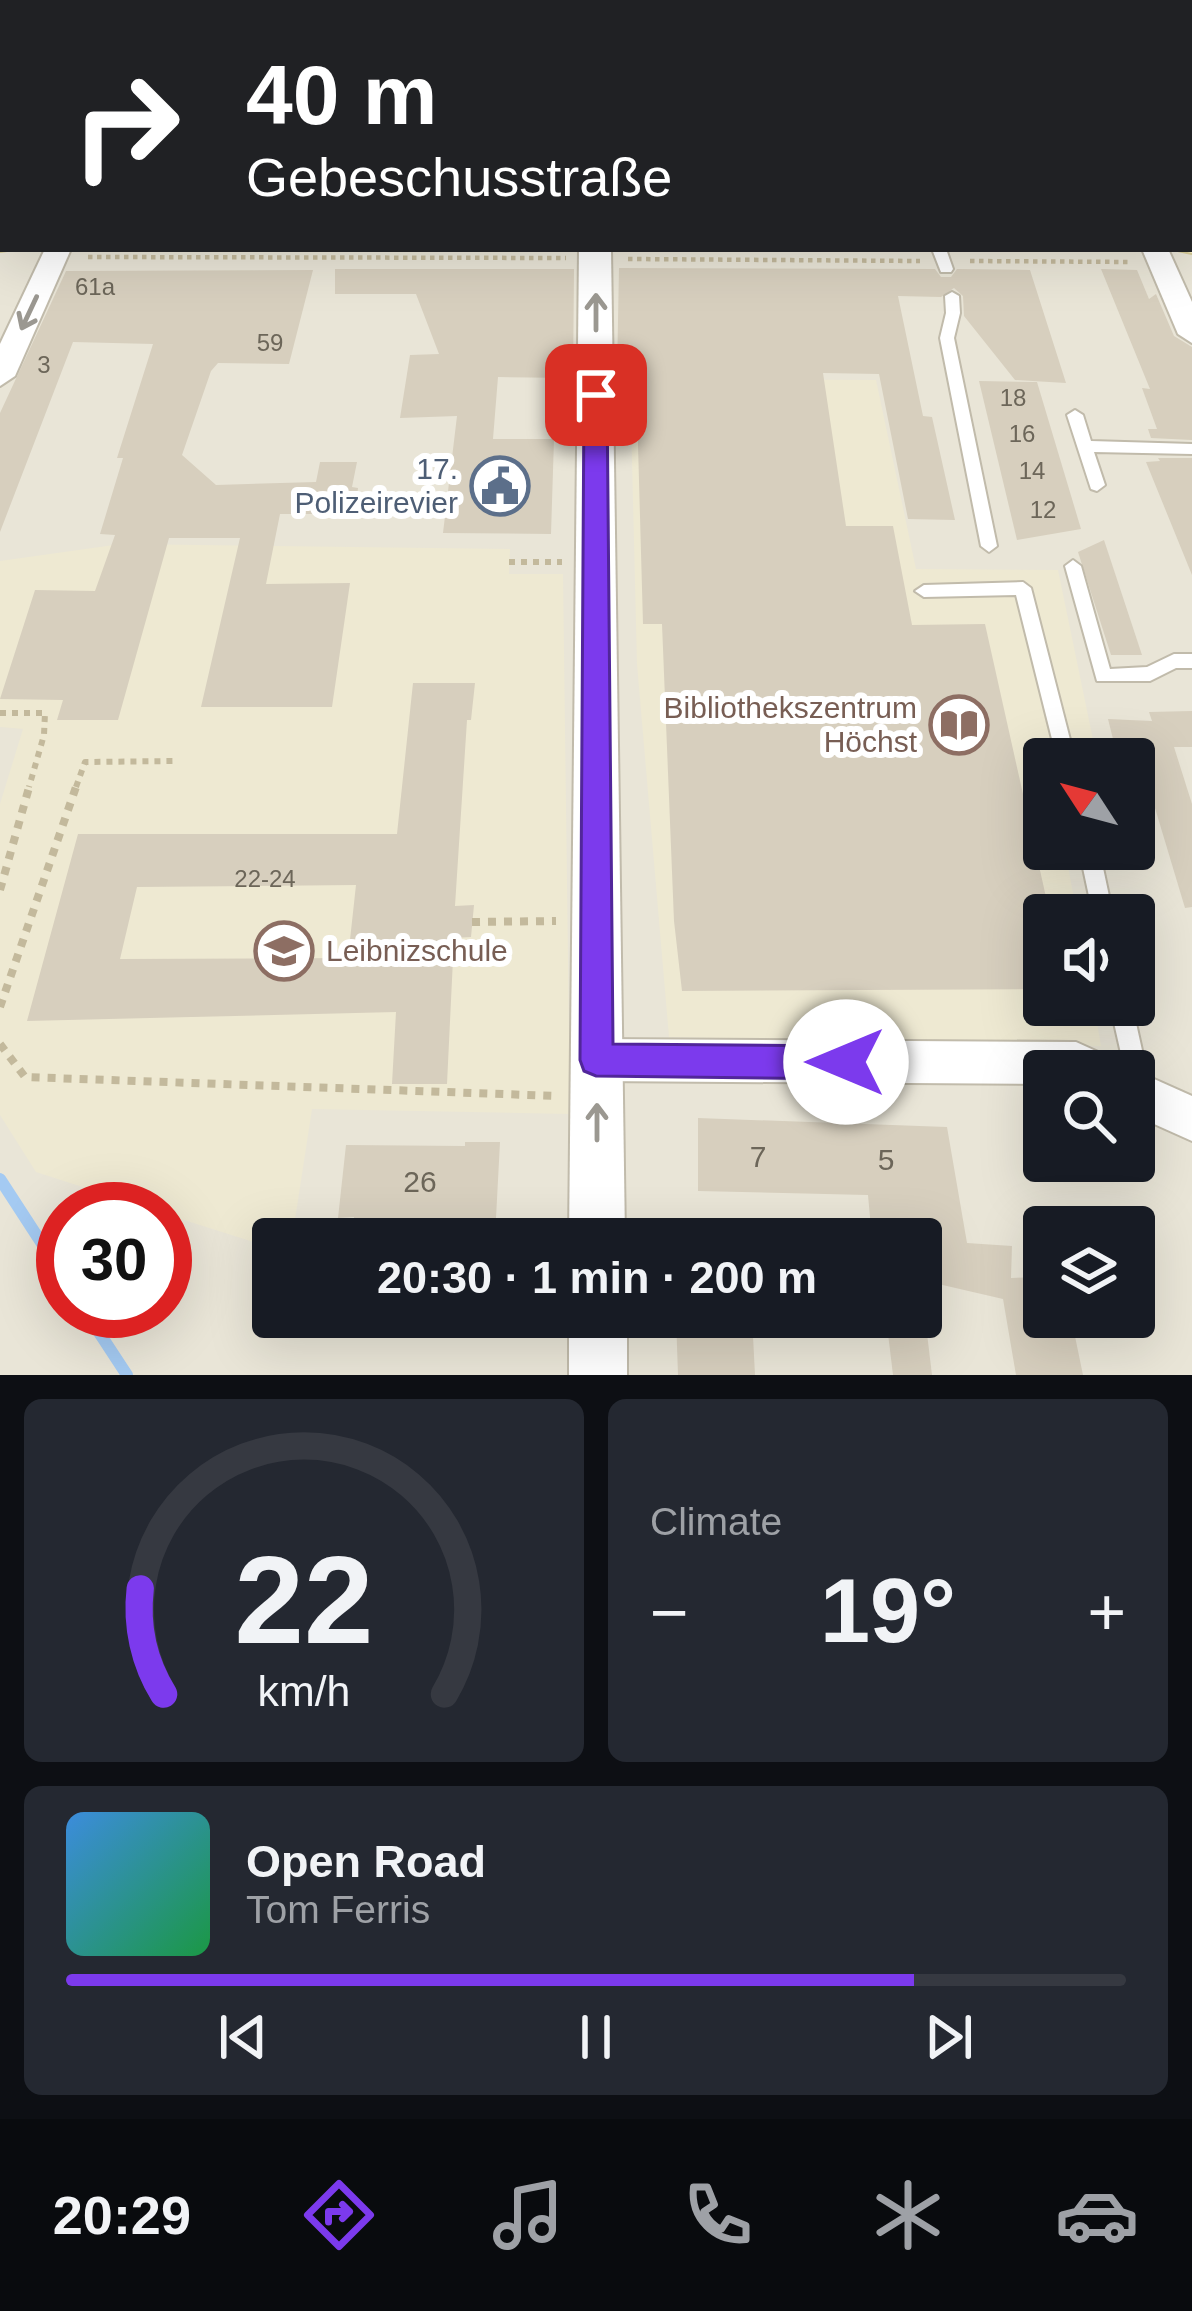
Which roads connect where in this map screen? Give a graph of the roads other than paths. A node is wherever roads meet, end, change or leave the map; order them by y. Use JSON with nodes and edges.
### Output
{"nodes":[{"id":1,"x":57,"y":252,"type":"edge"},
{"id":2,"x":596,"y":252,"type":"edge"},
{"id":3,"x":940,"y":252,"type":"edge"},
{"id":4,"x":1156,"y":252,"type":"edge"},
{"id":5,"x":946,"y":269,"type":"dead end"},
{"id":6,"x":952,"y":296,"type":"dead end"},
{"id":7,"x":1192,"y":334,"type":"edge"},
{"id":8,"x":0,"y":376,"type":"edge"},
{"id":9,"x":1075,"y":415,"type":"dead end"},
{"id":10,"x":1084,"y":446,"type":"junction"},
{"id":11,"x":1192,"y":449,"type":"edge"},
{"id":12,"x":1097,"y":485,"type":"dead end"},
{"id":13,"x":989,"y":546,"type":"dead end"},
{"id":14,"x":1073,"y":566,"type":"dead end"},
{"id":15,"x":924,"y":591,"type":"dead end"},
{"id":16,"x":1192,"y":661,"type":"edge"},
{"id":17,"x":1061,"y":738,"type":"edge"},
{"id":18,"x":1023,"y":1066,"type":"edge"},
{"id":19,"x":596,"y":1078,"type":"junction"},
{"id":20,"x":1155,"y":1102,"type":"edge"},
{"id":21,"x":1192,"y":1120,"type":"edge"},
{"id":22,"x":597,"y":1218,"type":"edge"},
{"id":23,"x":598,"y":1338,"type":"edge"},
{"id":24,"x":598,"y":1375,"type":"edge"}],
"edges":[{"from":1,"to":8,"type":"street","one_way":true},
{"from":19,"to":2,"type":"street","one_way":true},
{"from":3,"to":5,"type":"lane"},
{"from":4,"to":7,"type":"street"},
{"from":6,"to":13,"type":"lane"},
{"from":9,"to":10,"type":"lane"},
{"from":10,"to":11,"type":"lane"},
{"from":10,"to":12,"type":"lane"},
{"from":14,"to":16,"type":"lane"},
{"from":15,"to":17,"type":"lane"},
{"from":18,"to":19,"type":"street"},
{"from":22,"to":19,"type":"street","one_way":true},
{"from":20,"to":21,"type":"street"},
{"from":23,"to":24,"type":"street"}]}
